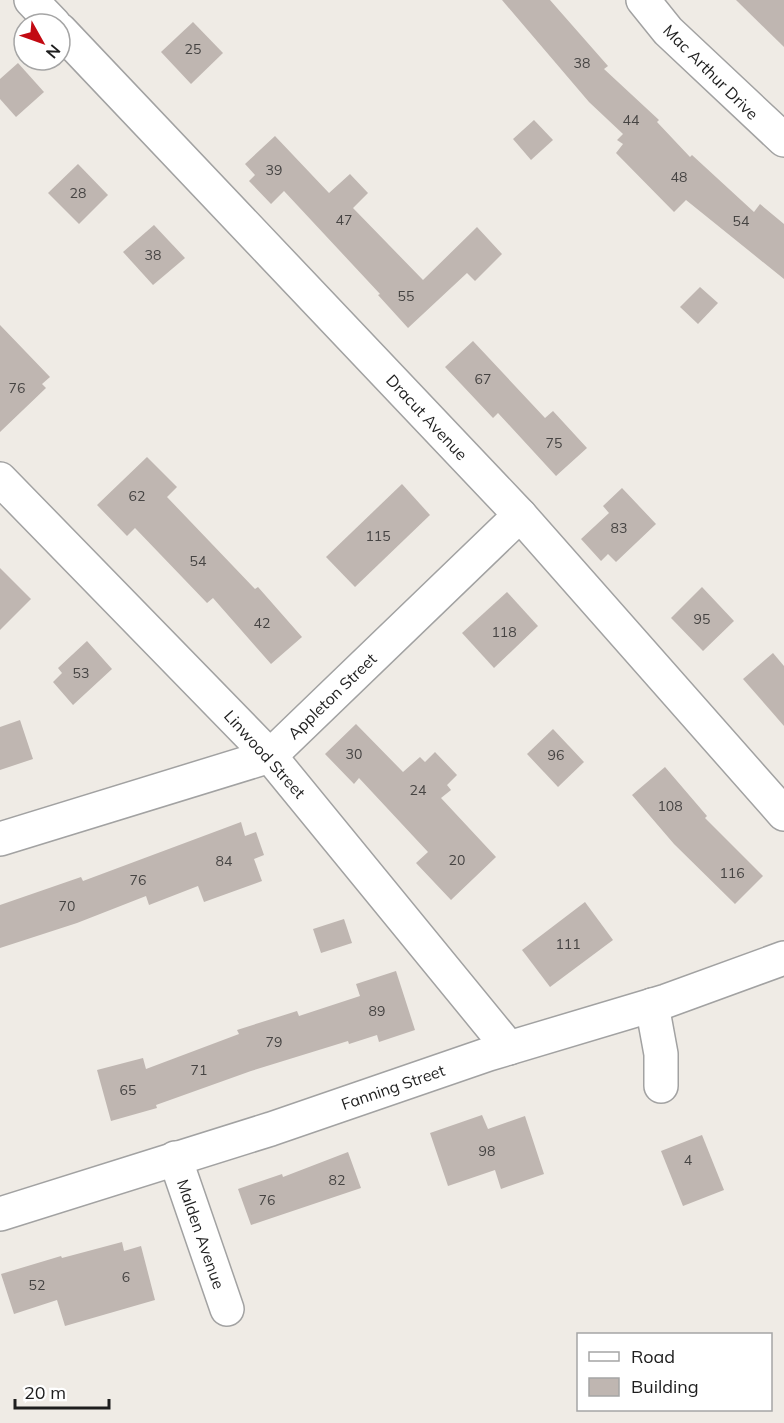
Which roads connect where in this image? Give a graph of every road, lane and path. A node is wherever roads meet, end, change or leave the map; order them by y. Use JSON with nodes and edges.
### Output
{"nodes":[{"id":1,"x":31,"y":0,"type":"edge"},
{"id":2,"x":643,"y":0,"type":"edge"},
{"id":3,"x":42,"y":12,"type":"edge"},
{"id":4,"x":72,"y":43,"type":"edge"},
{"id":5,"x":784,"y":140,"type":"edge"},
{"id":6,"x":2,"y":484,"type":"edge"},
{"id":7,"x":520,"y":516,"type":"junction"},
{"id":8,"x":270,"y":756,"type":"junction"},
{"id":9,"x":784,"y":814,"type":"edge"},
{"id":10,"x":0,"y":839,"type":"edge"},
{"id":11,"x":784,"y":958,"type":"edge"},
{"id":12,"x":652,"y":1005,"type":"junction"},
{"id":13,"x":509,"y":1048,"type":"junction"},
{"id":14,"x":661,"y":1086,"type":"dead end"},
{"id":15,"x":176,"y":1158,"type":"junction"},
{"id":16,"x":0,"y":1214,"type":"edge"},
{"id":17,"x":226,"y":1309,"type":"dead end"}],
"edges":[{"from":1,"to":3,"type":"street"},
{"from":2,"to":5,"type":"street","name":"Mac Arthur Drive"},
{"from":4,"to":7,"type":"street","name":"Dracut Avenue"},
{"from":6,"to":8,"type":"street","name":"Linwood Street"},
{"from":7,"to":8,"type":"street","name":"Appleton Street"},
{"from":7,"to":9,"type":"street","name":"Dracut Avenue"},
{"from":8,"to":10,"type":"street","name":"Appleton Street"},
{"from":8,"to":13,"type":"street","name":"Linwood Street"},
{"from":11,"to":12,"type":"street","name":"Fanning Street"},
{"from":12,"to":13,"type":"street","name":"Fanning Street"},
{"from":12,"to":14,"type":"street"},
{"from":13,"to":15,"type":"street","name":"Fanning Street"},
{"from":15,"to":16,"type":"street","name":"Fanning Street"},
{"from":15,"to":17,"type":"street","name":"Malden Avenue"}]}
